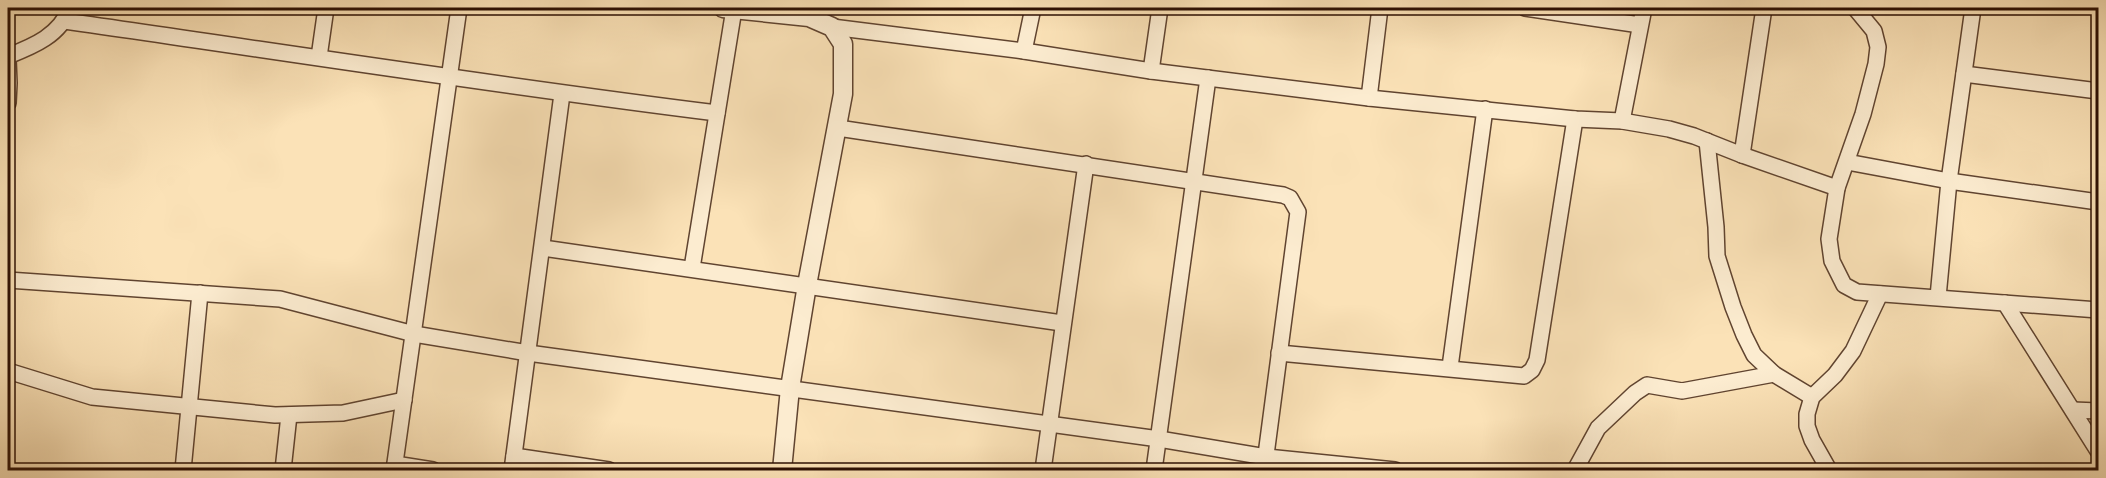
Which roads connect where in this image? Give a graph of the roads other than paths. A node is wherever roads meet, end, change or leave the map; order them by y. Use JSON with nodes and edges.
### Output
{"nodes":[{"id":1,"x":326,"y":8,"type":"edge"},
{"id":2,"x":459,"y":8,"type":"edge"},
{"id":3,"x":728,"y":8,"type":"edge"},
{"id":4,"x":1033,"y":8,"type":"edge"},
{"id":5,"x":1160,"y":8,"type":"edge"},
{"id":6,"x":1380,"y":8,"type":"edge"},
{"id":7,"x":1525,"y":8,"type":"edge"},
{"id":8,"x":1644,"y":8,"type":"edge"},
{"id":9,"x":1764,"y":8,"type":"edge"},
{"id":10,"x":1855,"y":8,"type":"edge"},
{"id":11,"x":1973,"y":8,"type":"edge"},
{"id":12,"x":756,"y":9,"type":"edge"},
{"id":13,"x":1581,"y":11,"type":"edge"},
{"id":14,"x":68,"y":14,"type":"edge"},
{"id":15,"x":1640,"y":25,"type":"junction"},
{"id":16,"x":832,"y":27,"type":"junction"},
{"id":17,"x":1024,"y":51,"type":"junction"},
{"id":18,"x":319,"y":57,"type":"junction"},
{"id":19,"x":8,"y":58,"type":"edge"},
{"id":20,"x":1151,"y":71,"type":"junction"},
{"id":21,"x":1964,"y":74,"type":"junction"},
{"id":22,"x":451,"y":76,"type":"junction"},
{"id":23,"x":1208,"y":78,"type":"junction"},
{"id":24,"x":2098,"y":91,"type":"edge"},
{"id":25,"x":562,"y":94,"type":"junction"},
{"id":26,"x":1369,"y":98,"type":"junction"},
{"id":27,"x":8,"y":103,"type":"edge"},
{"id":28,"x":1485,"y":109,"type":"junction"},
{"id":29,"x":717,"y":113,"type":"junction"},
{"id":30,"x":1575,"y":119,"type":"junction"},
{"id":31,"x":1622,"y":121,"type":"junction"},
{"id":32,"x":838,"y":128,"type":"junction"},
{"id":33,"x":1707,"y":141,"type":"junction"},
{"id":34,"x":1742,"y":155,"type":"junction"},
{"id":35,"x":1847,"y":162,"type":"junction"},
{"id":36,"x":1086,"y":164,"type":"junction"},
{"id":37,"x":1193,"y":180,"type":"junction"},
{"id":38,"x":1949,"y":181,"type":"junction"},
{"id":39,"x":1837,"y":188,"type":"junction"},
{"id":40,"x":2098,"y":202,"type":"edge"},
{"id":41,"x":543,"y":248,"type":"junction"},
{"id":42,"x":692,"y":268,"type":"junction"},
{"id":43,"x":8,"y":280,"type":"edge"},
{"id":44,"x":807,"y":285,"type":"junction"},
{"id":45,"x":200,"y":292,"type":"junction"},
{"id":46,"x":1880,"y":294,"type":"junction"},
{"id":47,"x":1938,"y":297,"type":"junction"},
{"id":48,"x":2005,"y":303,"type":"junction"},
{"id":49,"x":2098,"y":310,"type":"edge"},
{"id":50,"x":1062,"y":322,"type":"junction"},
{"id":51,"x":414,"y":334,"type":"junction"},
{"id":52,"x":1280,"y":352,"type":"junction"},
{"id":53,"x":528,"y":353,"type":"junction"},
{"id":54,"x":1450,"y":368,"type":"junction"},
{"id":55,"x":8,"y":371,"type":"edge"},
{"id":56,"x":1774,"y":374,"type":"junction"},
{"id":57,"x":790,"y":388,"type":"junction"},
{"id":58,"x":1812,"y":397,"type":"junction"},
{"id":59,"x":404,"y":400,"type":"junction"},
{"id":60,"x":190,"y":407,"type":"junction"},
{"id":61,"x":2073,"y":410,"type":"junction"},
{"id":62,"x":2098,"y":411,"type":"edge"},
{"id":63,"x":290,"y":415,"type":"junction"},
{"id":64,"x":1050,"y":425,"type":"junction"},
{"id":65,"x":1159,"y":439,"type":"junction"},
{"id":66,"x":2098,"y":451,"type":"edge"},
{"id":67,"x":513,"y":463,"type":"edge"},
{"id":68,"x":1265,"y":464,"type":"edge"},
{"id":69,"x":394,"y":467,"type":"edge"},
{"id":70,"x":183,"y":471,"type":"edge"},
{"id":71,"x":283,"y":471,"type":"edge"},
{"id":72,"x":433,"y":471,"type":"edge"},
{"id":73,"x":609,"y":471,"type":"edge"},
{"id":74,"x":782,"y":471,"type":"edge"},
{"id":75,"x":1043,"y":471,"type":"edge"},
{"id":76,"x":1154,"y":471,"type":"edge"},
{"id":77,"x":1395,"y":471,"type":"edge"},
{"id":78,"x":1575,"y":471,"type":"edge"},
{"id":79,"x":1829,"y":471,"type":"edge"}],
"edges":[{"from":1,"to":18,"type":"street"},
{"from":2,"to":22,"type":"street"},
{"from":3,"to":12,"type":"street"},
{"from":3,"to":29,"type":"street"},
{"from":4,"to":17,"type":"street"},
{"from":5,"to":20,"type":"street"},
{"from":6,"to":26,"type":"street"},
{"from":7,"to":13,"type":"street"},
{"from":8,"to":15,"type":"street"},
{"from":9,"to":34,"type":"street"},
{"from":10,"to":35,"type":"street"},
{"from":11,"to":21,"type":"street"},
{"from":12,"to":16,"type":"street"},
{"from":13,"to":15,"type":"street"},
{"from":14,"to":18,"type":"street"},
{"from":14,"to":19,"type":"street"},
{"from":15,"to":31,"type":"street"},
{"from":16,"to":17,"type":"street"},
{"from":16,"to":32,"type":"street"},
{"from":17,"to":20,"type":"street"},
{"from":18,"to":22,"type":"street"},
{"from":19,"to":27,"type":"street"},
{"from":20,"to":23,"type":"street"},
{"from":21,"to":24,"type":"street"},
{"from":21,"to":38,"type":"street"},
{"from":22,"to":25,"type":"street"},
{"from":22,"to":51,"type":"street"},
{"from":23,"to":26,"type":"street"},
{"from":23,"to":37,"type":"street"},
{"from":25,"to":29,"type":"street"},
{"from":25,"to":41,"type":"street"},
{"from":26,"to":28,"type":"street"},
{"from":28,"to":30,"type":"street"},
{"from":28,"to":54,"type":"street"},
{"from":29,"to":42,"type":"street"},
{"from":30,"to":31,"type":"street"},
{"from":30,"to":54,"type":"street"},
{"from":31,"to":33,"type":"street"},
{"from":32,"to":36,"type":"street"},
{"from":32,"to":44,"type":"street"},
{"from":33,"to":34,"type":"street"},
{"from":33,"to":56,"type":"street"},
{"from":34,"to":39,"type":"street"},
{"from":35,"to":38,"type":"street"},
{"from":35,"to":39,"type":"street"},
{"from":36,"to":37,"type":"street"},
{"from":36,"to":50,"type":"street"},
{"from":37,"to":52,"type":"street"},
{"from":37,"to":65,"type":"street"},
{"from":38,"to":40,"type":"street"},
{"from":38,"to":47,"type":"street"},
{"from":39,"to":46,"type":"street"},
{"from":41,"to":42,"type":"street"},
{"from":41,"to":53,"type":"street"},
{"from":42,"to":44,"type":"street"},
{"from":43,"to":45,"type":"street"},
{"from":44,"to":50,"type":"street"},
{"from":44,"to":57,"type":"street"},
{"from":45,"to":51,"type":"street"},
{"from":45,"to":60,"type":"street"},
{"from":46,"to":47,"type":"street"},
{"from":46,"to":58,"type":"street"},
{"from":47,"to":48,"type":"street"},
{"from":48,"to":49,"type":"street"},
{"from":48,"to":61,"type":"street"},
{"from":50,"to":64,"type":"street"},
{"from":51,"to":53,"type":"street"},
{"from":51,"to":59,"type":"street"},
{"from":52,"to":54,"type":"street"},
{"from":52,"to":68,"type":"street"},
{"from":53,"to":57,"type":"street"},
{"from":53,"to":67,"type":"street"},
{"from":55,"to":60,"type":"street"},
{"from":56,"to":58,"type":"street"},
{"from":56,"to":78,"type":"street"},
{"from":57,"to":64,"type":"street"},
{"from":57,"to":74,"type":"street"},
{"from":58,"to":79,"type":"street"},
{"from":59,"to":63,"type":"street"},
{"from":59,"to":69,"type":"street"},
{"from":60,"to":63,"type":"street"},
{"from":60,"to":70,"type":"street"},
{"from":61,"to":62,"type":"street"},
{"from":61,"to":66,"type":"street"},
{"from":63,"to":71,"type":"street"},
{"from":64,"to":65,"type":"street"},
{"from":64,"to":75,"type":"street"},
{"from":65,"to":68,"type":"street"},
{"from":65,"to":76,"type":"street"},
{"from":67,"to":73,"type":"street"},
{"from":68,"to":77,"type":"street"},
{"from":69,"to":72,"type":"street"}]}
